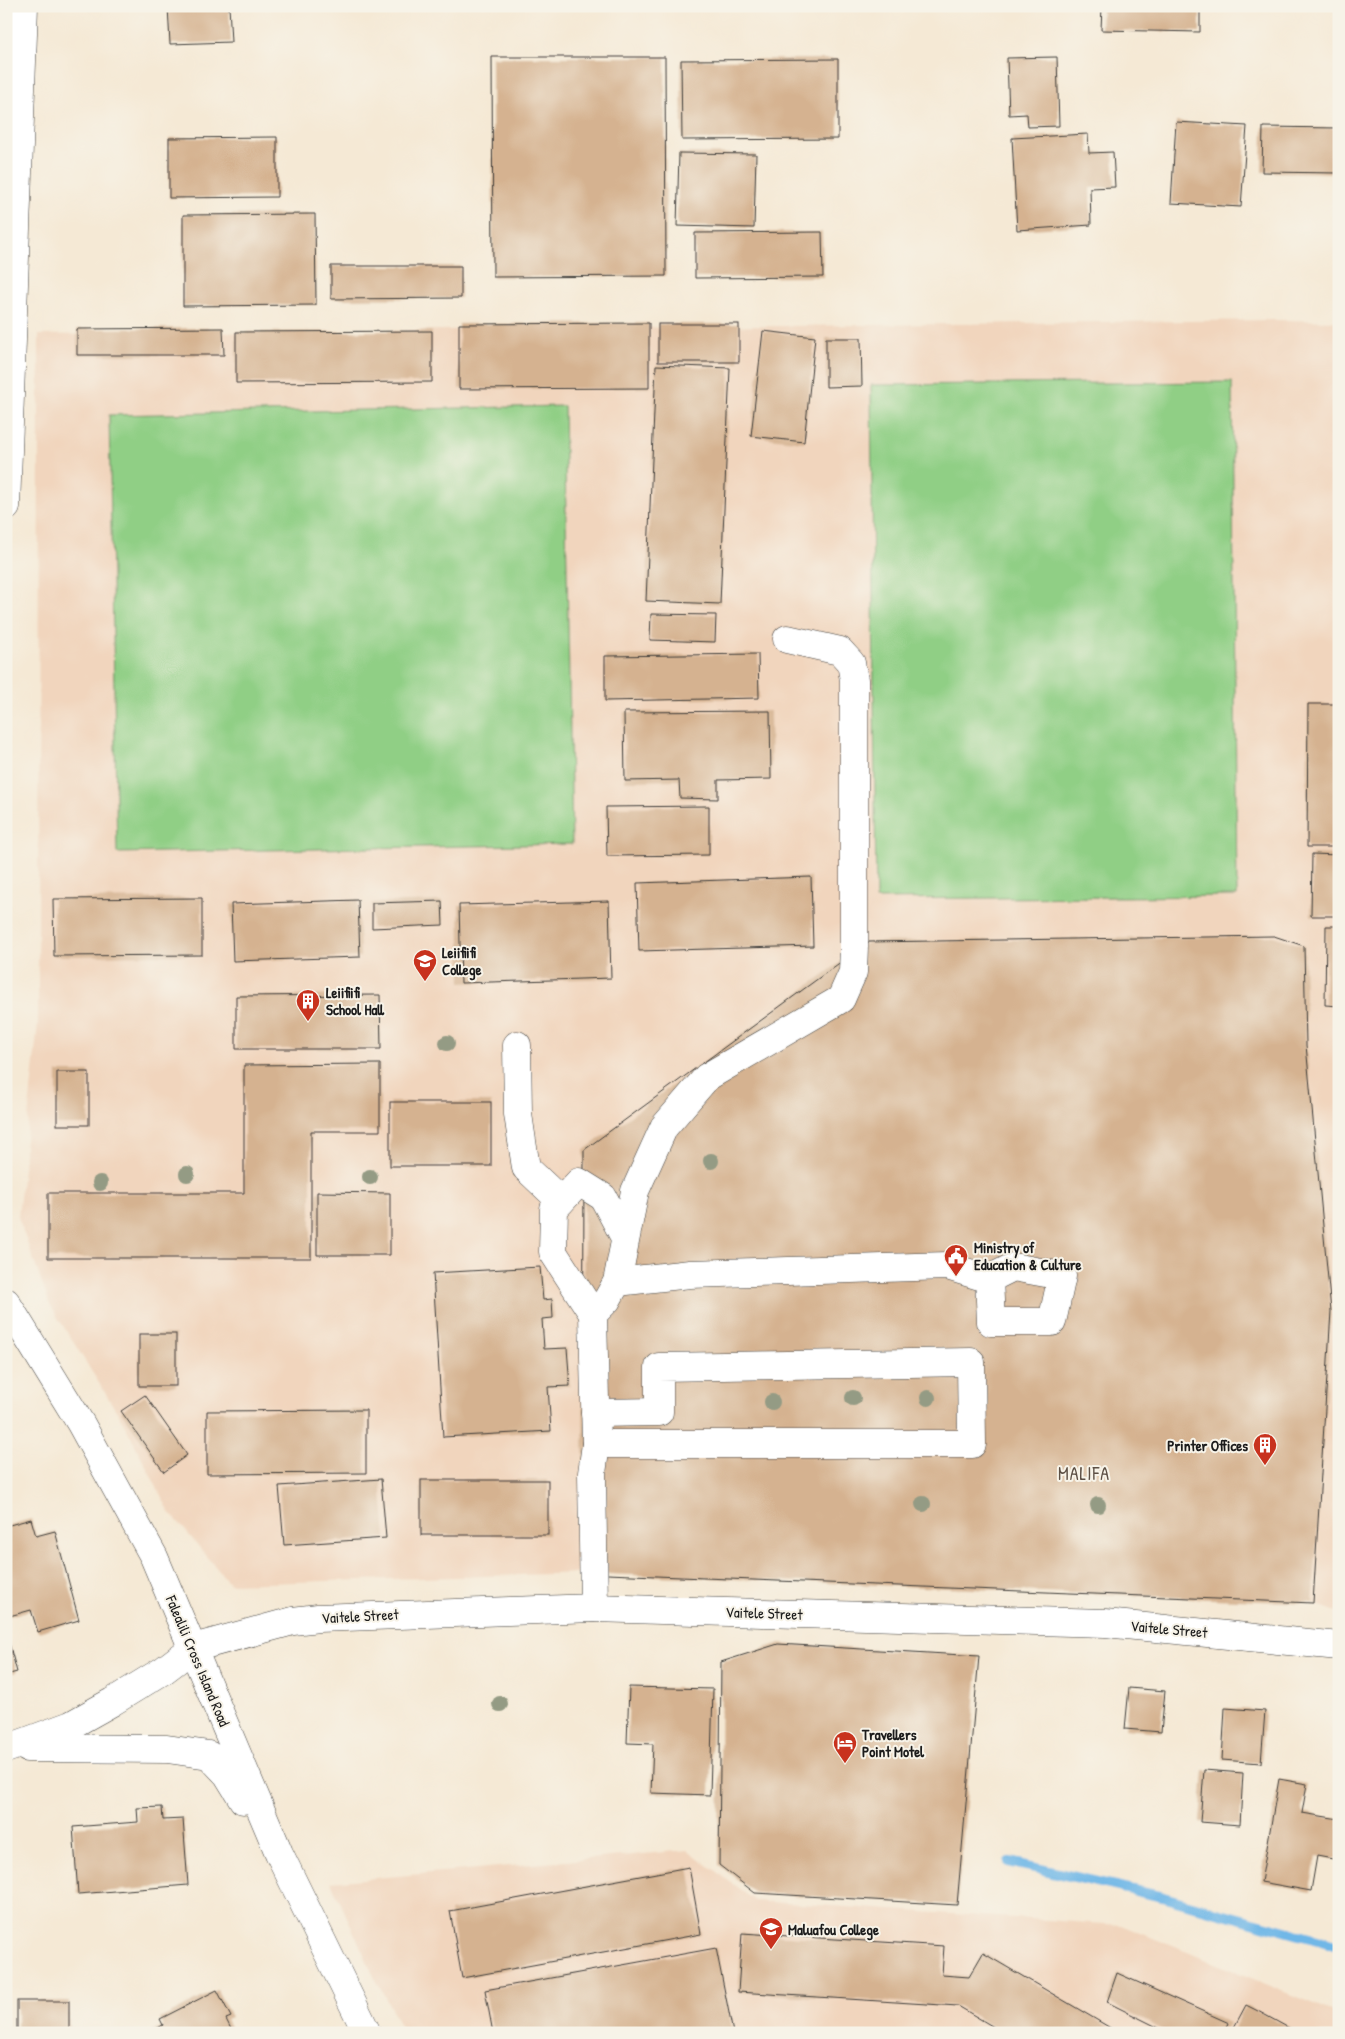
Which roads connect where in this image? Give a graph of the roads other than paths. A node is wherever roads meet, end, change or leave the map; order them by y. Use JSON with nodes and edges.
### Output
{"nodes":[{"id":1,"x":24,"y":6,"type":"edge"},
{"id":2,"x":6,"y":507,"type":"edge"},
{"id":3,"x":787,"y":639,"type":"dead end"},
{"id":4,"x":517,"y":1045,"type":"dead end"},
{"id":5,"x":561,"y":1201,"type":"junction"},
{"id":6,"x":625,"y":1238,"type":"junction"},
{"id":7,"x":989,"y":1279,"type":"dead end"},
{"id":8,"x":616,"y":1282,"type":"junction"},
{"id":9,"x":6,"y":1302,"type":"edge"},
{"id":10,"x":593,"y":1314,"type":"junction"},
{"id":11,"x":595,"y":1412,"type":"junction"},
{"id":12,"x":596,"y":1444,"type":"junction"},
{"id":13,"x":594,"y":1608,"type":"junction"},
{"id":14,"x":1339,"y":1646,"type":"edge"},
{"id":15,"x":193,"y":1648,"type":"junction"},
{"id":16,"x":9,"y":1748,"type":"edge"},
{"id":17,"x":279,"y":1853,"type":"junction"},
{"id":18,"x":367,"y":2033,"type":"edge"}],
"edges":[{"from":1,"to":2,"type":"main road"},
{"from":3,"to":6,"type":"main road"},
{"from":4,"to":5,"type":"main road"},
{"from":5,"to":6,"type":"main road"},
{"from":5,"to":10,"type":"main road"},
{"from":6,"to":8,"type":"main road"},
{"from":7,"to":8,"type":"main road"},
{"from":8,"to":10,"type":"main road"},
{"from":9,"to":15,"type":"main road","name":"Falealili Cross Island Road"},
{"from":10,"to":11,"type":"main road"},
{"from":11,"to":12,"type":"main road"},
{"from":11,"to":12,"type":"main road"},
{"from":12,"to":13,"type":"main road"},
{"from":13,"to":14,"type":"main road","name":"Vaitele Street"},
{"from":13,"to":15,"type":"main road","name":"Vaitele Street"},
{"from":15,"to":16,"type":"main road"},
{"from":15,"to":17,"type":"main road","name":"Falealili Cross Island Road"},
{"from":16,"to":17,"type":"main road"},
{"from":17,"to":18,"type":"main road","name":"Falealili Cross Island Road"}]}
